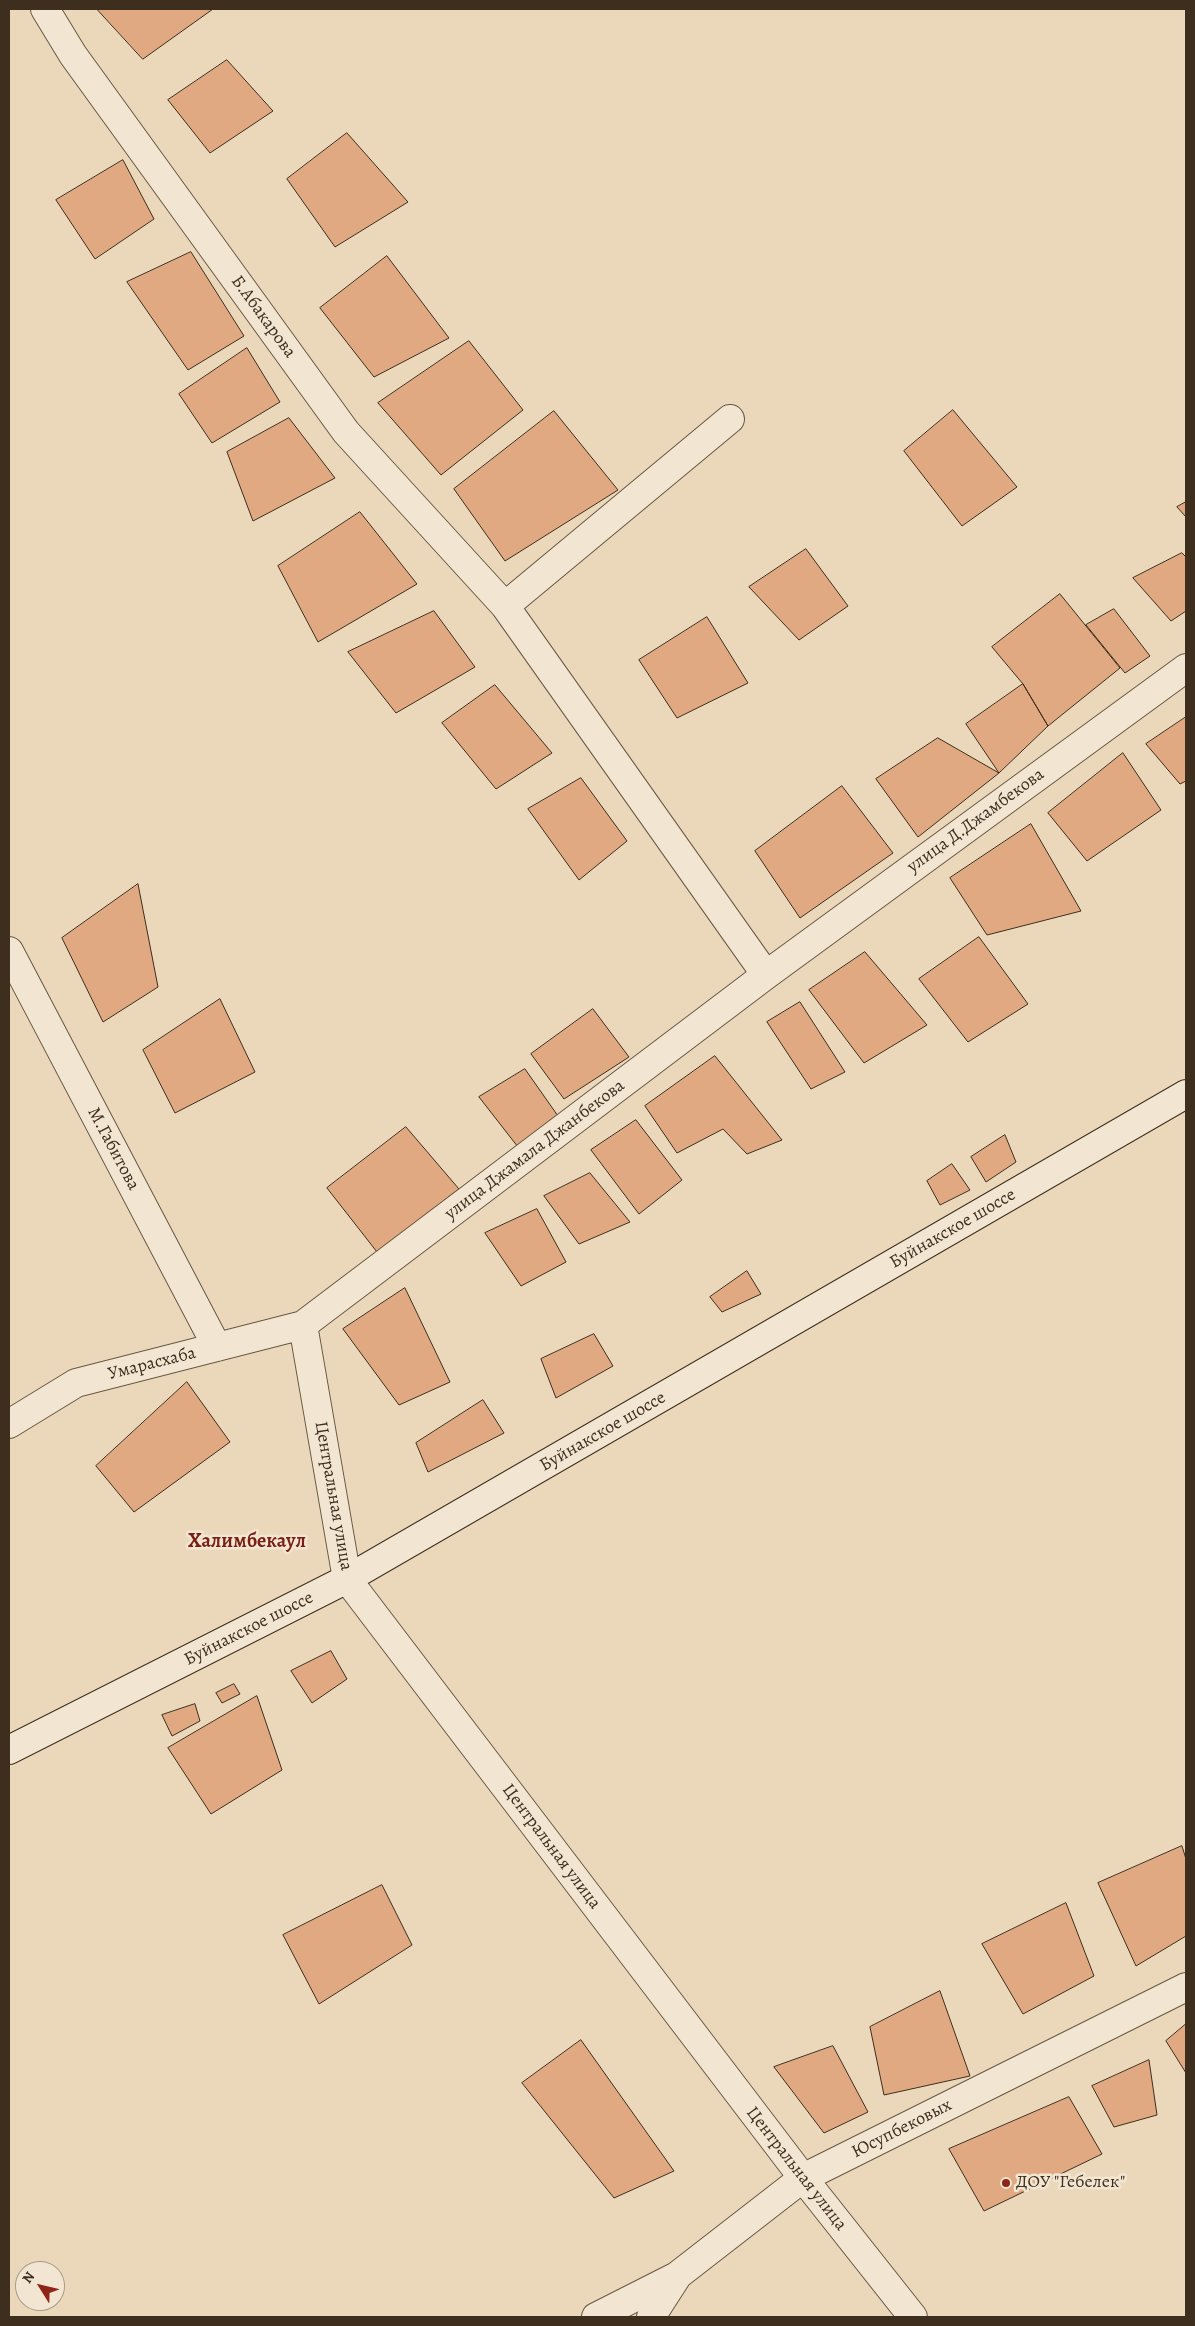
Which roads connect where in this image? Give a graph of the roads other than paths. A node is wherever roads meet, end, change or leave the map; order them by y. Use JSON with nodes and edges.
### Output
{"nodes":[{"id":1,"x":46,"y":9,"type":"edge"},
{"id":2,"x":730,"y":419,"type":"dead end"},
{"id":3,"x":505,"y":606,"type":"junction"},
{"id":4,"x":1186,"y":668,"type":"edge"},
{"id":5,"x":9,"y":951,"type":"edge"},
{"id":6,"x":766,"y":975,"type":"junction"},
{"id":7,"x":1186,"y":1094,"type":"edge"},
{"id":8,"x":303,"y":1325,"type":"junction"},
{"id":9,"x":217,"y":1347,"type":"junction"},
{"id":10,"x":9,"y":1424,"type":"edge"},
{"id":11,"x":347,"y":1579,"type":"junction"},
{"id":12,"x":9,"y":1750,"type":"edge"},
{"id":13,"x":1186,"y":1987,"type":"edge"},
{"id":14,"x":803,"y":2178,"type":"junction"},
{"id":15,"x":678,"y":2275,"type":"junction"},
{"id":16,"x":596,"y":2317,"type":"edge"},
{"id":17,"x":651,"y":2317,"type":"edge"},
{"id":18,"x":913,"y":2317,"type":"edge"}],
"edges":[{"from":1,"to":3,"type":"street","name":"Б.Абакарова"},
{"from":2,"to":3,"type":"street"},
{"from":3,"to":6,"type":"street","name":"Б.Абакарова"},
{"from":4,"to":6,"type":"street","name":"улица Д.Джамбекова"},
{"from":5,"to":9,"type":"street","name":"М.Габитова"},
{"from":6,"to":8,"type":"street","name":"улица Джамала Джанбекова"},
{"from":7,"to":11,"type":"street","name":"Буйнакское шоссе"},
{"from":8,"to":9,"type":"street","name":"Умарасхаба"},
{"from":8,"to":11,"type":"street","name":"Центральная улица"},
{"from":9,"to":10,"type":"street","name":"Умарасхаба"},
{"from":11,"to":12,"type":"street","name":"Буйнакское шоссе"},
{"from":11,"to":14,"type":"street","name":"Центральная улица"},
{"from":13,"to":14,"type":"street","name":"Юсупбековых"},
{"from":14,"to":15,"type":"street","name":"Юсупбековых"},
{"from":14,"to":18,"type":"street","name":"Центральная улица"},
{"from":15,"to":16,"type":"street"},
{"from":15,"to":17,"type":"street","name":"Юсупбековых"}]}
